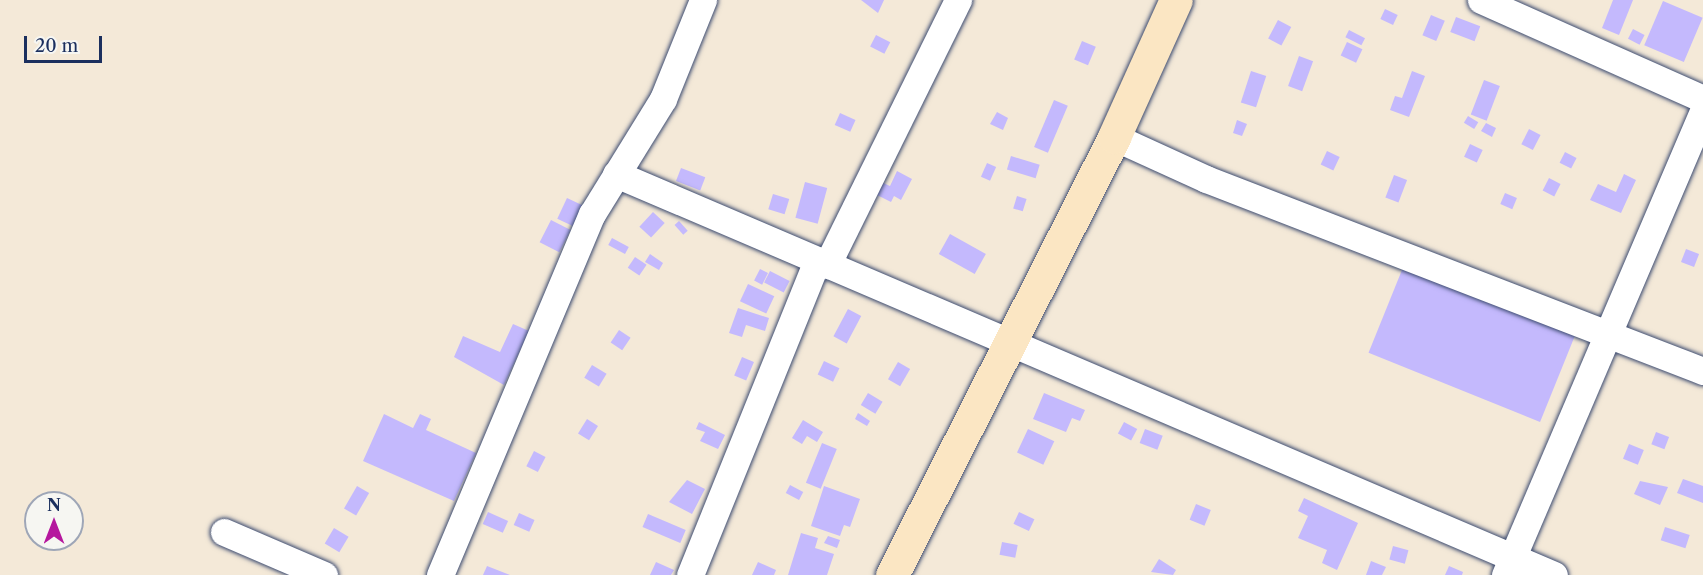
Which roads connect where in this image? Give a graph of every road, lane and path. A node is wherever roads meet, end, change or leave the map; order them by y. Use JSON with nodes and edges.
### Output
{"nodes":[{"id":1,"x":703,"y":0,"type":"edge"},
{"id":2,"x":958,"y":0,"type":"edge"},
{"id":3,"x":1176,"y":0,"type":"edge"},
{"id":4,"x":1481,"y":0,"type":"edge"},
{"id":5,"x":1703,"y":99,"type":"edge"},
{"id":6,"x":1703,"y":111,"type":"edge"},
{"id":7,"x":1114,"y":137,"type":"junction"},
{"id":8,"x":616,"y":174,"type":"junction"},
{"id":9,"x":822,"y":263,"type":"junction"},
{"id":10,"x":1613,"y":333,"type":"junction"},
{"id":11,"x":1010,"y":342,"type":"junction"},
{"id":12,"x":1703,"y":371,"type":"edge"},
{"id":13,"x":224,"y":532,"type":"dead end"},
{"id":14,"x":1509,"y":566,"type":"edge"},
{"id":15,"x":900,"y":572,"type":"edge"},
{"id":16,"x":324,"y":575,"type":"edge"},
{"id":17,"x":440,"y":575,"type":"edge"},
{"id":18,"x":690,"y":575,"type":"edge"},
{"id":19,"x":1554,"y":575,"type":"edge"}],
"edges":[{"from":1,"to":8,"type":"street"},
{"from":2,"to":9,"type":"street"},
{"from":3,"to":7,"type":"street"},
{"from":4,"to":5,"type":"street"},
{"from":6,"to":10,"type":"street"},
{"from":7,"to":10,"type":"street"},
{"from":7,"to":11,"type":"street"},
{"from":8,"to":9,"type":"street"},
{"from":8,"to":17,"type":"street"},
{"from":9,"to":11,"type":"street"},
{"from":9,"to":18,"type":"street"},
{"from":10,"to":12,"type":"street"},
{"from":10,"to":14,"type":"street"},
{"from":11,"to":14,"type":"street"},
{"from":11,"to":15,"type":"street"},
{"from":13,"to":16,"type":"street"},
{"from":14,"to":19,"type":"street"}]}
